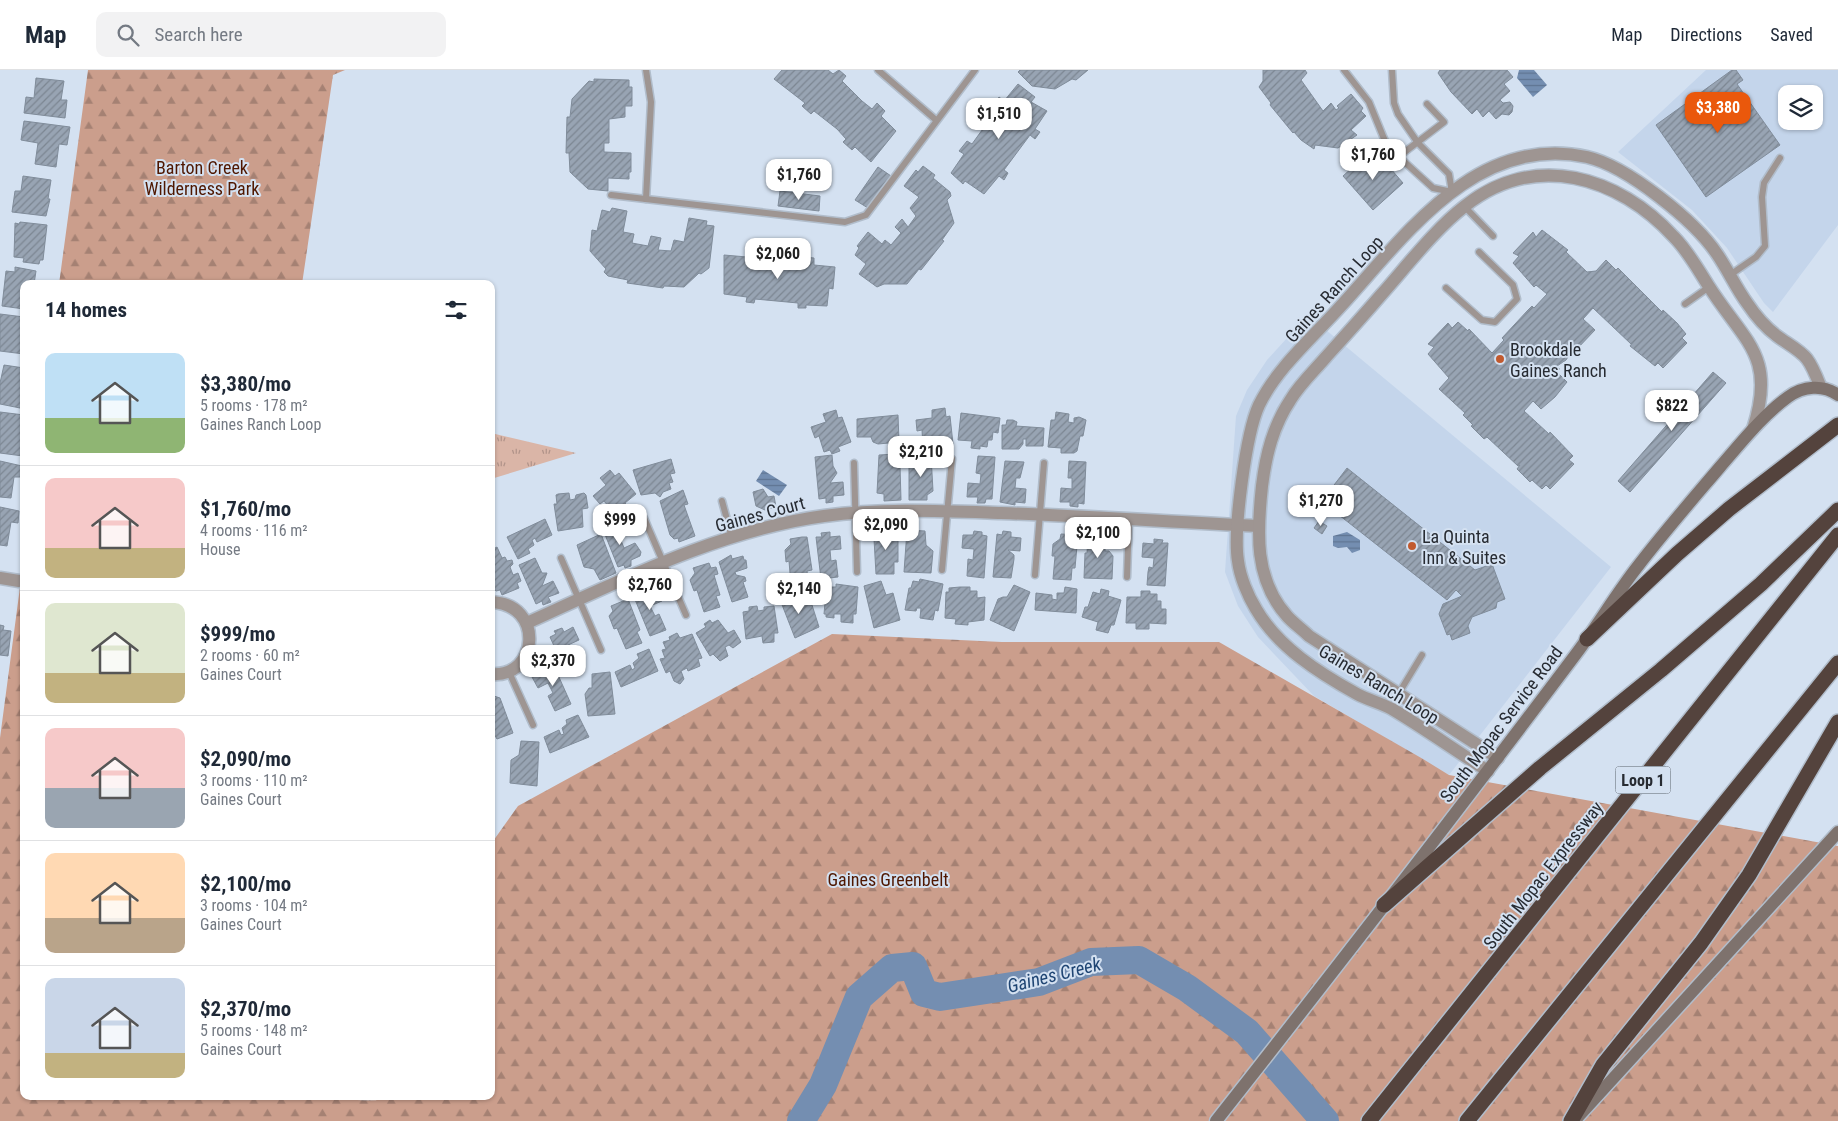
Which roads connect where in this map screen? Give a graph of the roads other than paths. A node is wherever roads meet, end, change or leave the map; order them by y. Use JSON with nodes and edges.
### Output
{"nodes":[{"id":1,"x":646,"y":70,"type":"edge"},
{"id":2,"x":878,"y":70,"type":"edge"},
{"id":3,"x":975,"y":70,"type":"edge"},
{"id":4,"x":1344,"y":70,"type":"edge"},
{"id":5,"x":1392,"y":70,"type":"edge"},
{"id":6,"x":1427,"y":104,"type":"dead end"},
{"id":7,"x":936,"y":120,"type":"junction"},
{"id":8,"x":1418,"y":142,"type":"junction"},
{"id":9,"x":1398,"y":157,"type":"junction"},
{"id":10,"x":1780,"y":158,"type":"dead end"},
{"id":11,"x":1452,"y":192,"type":"junction"},
{"id":12,"x":611,"y":195,"type":"dead end"},
{"id":13,"x":646,"y":199,"type":"junction"},
{"id":14,"x":1464,"y":206,"type":"junction"},
{"id":15,"x":1493,"y":236,"type":"dead end"},
{"id":16,"x":1479,"y":252,"type":"dead end"},
{"id":17,"x":1730,"y":275,"type":"junction"},
{"id":18,"x":1709,"y":287,"type":"junction"},
{"id":19,"x":1446,"y":288,"type":"dead end"},
{"id":20,"x":1685,"y":304,"type":"dead end"},
{"id":21,"x":1831,"y":391,"type":"edge"},
{"id":22,"x":1838,"y":425,"type":"edge"},
{"id":23,"x":1753,"y":430,"type":"junction"},
{"id":24,"x":952,"y":459,"type":"dead end"},
{"id":25,"x":854,"y":463,"type":"dead end"},
{"id":26,"x":1044,"y":463,"type":"dead end"},
{"id":27,"x":722,"y":501,"type":"dead end"},
{"id":28,"x":1838,"y":510,"type":"edge"},
{"id":29,"x":948,"y":511,"type":"junction"},
{"id":30,"x":855,"y":513,"type":"junction"},
{"id":31,"x":1040,"y":514,"type":"junction"},
{"id":32,"x":644,"y":518,"type":"dead end"},
{"id":33,"x":1129,"y":519,"type":"junction"},
{"id":34,"x":1238,"y":525,"type":"junction"},
{"id":35,"x":1258,"y":526,"type":"junction"},
{"id":36,"x":1838,"y":535,"type":"edge"},
{"id":37,"x":732,"y":538,"type":"junction"},
{"id":38,"x":561,"y":558,"type":"dead end"},
{"id":39,"x":663,"y":563,"type":"junction"},
{"id":40,"x":942,"y":570,"type":"dead end"},
{"id":41,"x":856,"y":572,"type":"dead end"},
{"id":42,"x":1035,"y":575,"type":"dead end"},
{"id":43,"x":1127,"y":577,"type":"dead end"},
{"id":44,"x":0,"y":578,"type":"edge"},
{"id":45,"x":19,"y":581,"type":"dead end"},
{"id":46,"x":579,"y":599,"type":"junction"},
{"id":47,"x":495,"y":603,"type":"edge"},
{"id":48,"x":686,"y":616,"type":"dead end"},
{"id":49,"x":527,"y":623,"type":"junction"},
{"id":50,"x":1587,"y":640,"type":"junction"},
{"id":51,"x":601,"y":650,"type":"dead end"},
{"id":52,"x":1422,"y":655,"type":"dead end"},
{"id":53,"x":1838,"y":663,"type":"edge"},
{"id":54,"x":509,"y":672,"type":"junction"},
{"id":55,"x":495,"y":674,"type":"edge"},
{"id":56,"x":1400,"y":693,"type":"junction"},
{"id":57,"x":1389,"y":707,"type":"junction"},
{"id":58,"x":1838,"y":722,"type":"edge"},
{"id":59,"x":533,"y":725,"type":"dead end"},
{"id":60,"x":1498,"y":758,"type":"junction"},
{"id":61,"x":1488,"y":771,"type":"junction"},
{"id":62,"x":1838,"y":832,"type":"edge"},
{"id":63,"x":1384,"y":905,"type":"junction"},
{"id":64,"x":1216,"y":1121,"type":"edge"},
{"id":65,"x":1369,"y":1121,"type":"edge"},
{"id":66,"x":1467,"y":1121,"type":"edge"},
{"id":67,"x":1573,"y":1121,"type":"edge"}],
"edges":[{"from":1,"to":13,"type":"lane"},
{"from":2,"to":7,"type":"lane"},
{"from":3,"to":7,"type":"lane"},
{"from":4,"to":9,"type":"lane"},
{"from":5,"to":8,"type":"lane"},
{"from":6,"to":8,"type":"lane"},
{"from":7,"to":13,"type":"lane"},
{"from":8,"to":9,"type":"lane"},
{"from":8,"to":11,"type":"lane"},
{"from":9,"to":11,"type":"lane"},
{"from":10,"to":17,"type":"lane"},
{"from":11,"to":14,"type":"street"},
{"from":11,"to":17,"type":"street","name":"Gaines Ranch Loop"},
{"from":11,"to":34,"type":"street","name":"Gaines Ranch Loop"},
{"from":12,"to":13,"type":"lane"},
{"from":14,"to":15,"type":"lane"},
{"from":14,"to":18,"type":"street","name":"Gaines Ranch Loop"},
{"from":14,"to":35,"type":"street","name":"Gaines Ranch Loop"},
{"from":16,"to":19,"type":"lane"},
{"from":17,"to":18,"type":"street"},
{"from":17,"to":21,"type":"street","name":"Gaines Ranch Loop"},
{"from":18,"to":20,"type":"lane"},
{"from":18,"to":23,"type":"street","name":"Gaines Ranch Loop"},
{"from":21,"to":23,"type":"main road","name":"South Mopac Service Road"},
{"from":22,"to":50,"type":"highway"},
{"from":23,"to":50,"type":"main road","name":"South Mopac Service Road"},
{"from":24,"to":29,"type":"lane"},
{"from":25,"to":30,"type":"lane"},
{"from":26,"to":31,"type":"lane"},
{"from":27,"to":37,"type":"lane"},
{"from":28,"to":63,"type":"highway"},
{"from":29,"to":30,"type":"street","name":"Gaines Court"},
{"from":29,"to":31,"type":"street","name":"Gaines Court"},
{"from":29,"to":40,"type":"lane"},
{"from":30,"to":37,"type":"street","name":"Gaines Court"},
{"from":30,"to":41,"type":"lane"},
{"from":31,"to":33,"type":"street","name":"Gaines Court"},
{"from":31,"to":42,"type":"lane"},
{"from":32,"to":39,"type":"lane"},
{"from":33,"to":34,"type":"street","name":"Gaines Court"},
{"from":33,"to":43,"type":"lane"},
{"from":34,"to":35,"type":"street","name":"Gaines Court"},
{"from":34,"to":57,"type":"street","name":"Gaines Ranch Loop"},
{"from":35,"to":56,"type":"street","name":"Gaines Ranch Loop"},
{"from":36,"to":65,"type":"highway","name":"South Mopac Expressway","number":"Loop 1"},
{"from":37,"to":39,"type":"street","name":"Gaines Court"},
{"from":38,"to":46,"type":"lane"},
{"from":39,"to":46,"type":"street","name":"Gaines Court"},
{"from":39,"to":48,"type":"lane"},
{"from":44,"to":45,"type":"street"},
{"from":46,"to":49,"type":"street","name":"Gaines Court"},
{"from":46,"to":51,"type":"lane"},
{"from":47,"to":49,"type":"street"},
{"from":49,"to":54,"type":"street"},
{"from":50,"to":60,"type":"main road","name":"South Mopac Service Road"},
{"from":52,"to":56,"type":"lane"},
{"from":53,"to":66,"type":"highway"},
{"from":54,"to":55,"type":"street"},
{"from":54,"to":59,"type":"lane"},
{"from":56,"to":57,"type":"street"},
{"from":56,"to":60,"type":"street","name":"Gaines Ranch Loop"},
{"from":57,"to":61,"type":"street","name":"Gaines Ranch Loop"},
{"from":58,"to":67,"type":"highway"},
{"from":60,"to":61,"type":"main road","name":"South Mopac Service Road"},
{"from":61,"to":63,"type":"main road","name":"South Mopac Service Road"},
{"from":62,"to":67,"type":"main road"},
{"from":63,"to":64,"type":"main road","name":"South Mopac Service Road"}]}
